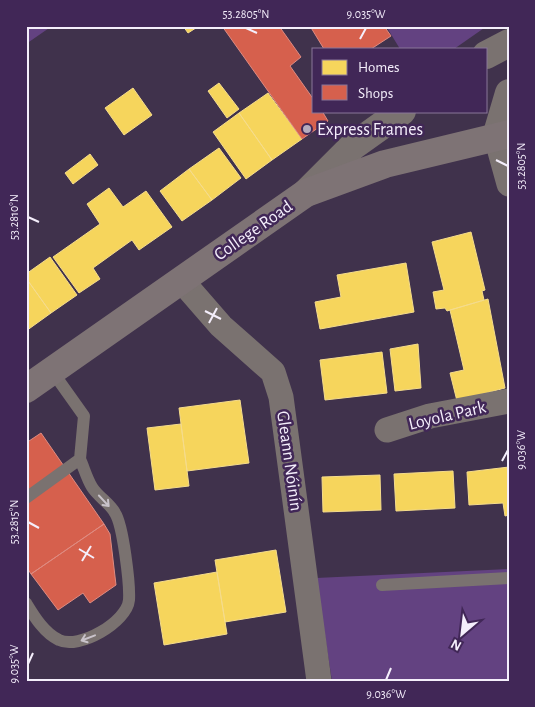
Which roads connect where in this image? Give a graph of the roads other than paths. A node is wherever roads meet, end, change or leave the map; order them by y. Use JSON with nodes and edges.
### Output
{"nodes":[{"id":1,"x":509,"y":43,"type":"edge"},
{"id":2,"x":488,"y":54,"type":"edge"},
{"id":3,"x":509,"y":93,"type":"edge"},
{"id":4,"x":401,"y":112,"type":"edge"},
{"id":5,"x":502,"y":135,"type":"edge"},
{"id":6,"x":509,"y":184,"type":"edge"},
{"id":7,"x":306,"y":193,"type":"junction"},
{"id":8,"x":181,"y":280,"type":"junction"},
{"id":9,"x":52,"y":371,"type":"junction"},
{"id":10,"x":26,"y":388,"type":"edge"},
{"id":11,"x":509,"y":401,"type":"edge"},
{"id":12,"x":387,"y":430,"type":"dead end"},
{"id":13,"x":80,"y":459,"type":"junction"},
{"id":14,"x":26,"y":498,"type":"edge"},
{"id":15,"x":509,"y":578,"type":"edge"},
{"id":16,"x":382,"y":585,"type":"dead end"},
{"id":17,"x":26,"y":603,"type":"edge"},
{"id":18,"x":319,"y":681,"type":"edge"}],
"edges":[{"from":1,"to":2,"type":"street"},
{"from":3,"to":5,"type":"street"},
{"from":4,"to":7,"type":"street"},
{"from":5,"to":6,"type":"street"},
{"from":5,"to":7,"type":"main road","name":"College Road"},
{"from":7,"to":8,"type":"main road","name":"College Road"},
{"from":8,"to":9,"type":"main road","name":"College Road"},
{"from":8,"to":18,"type":"street","name":"Gleann Nóinín"},
{"from":9,"to":10,"type":"main road","name":"College Road"},
{"from":9,"to":13,"type":"lane"},
{"from":11,"to":12,"type":"street","name":"Loyola Park"},
{"from":13,"to":14,"type":"lane"},
{"from":13,"to":17,"type":"lane","one_way":true},
{"from":15,"to":16,"type":"lane"}]}
